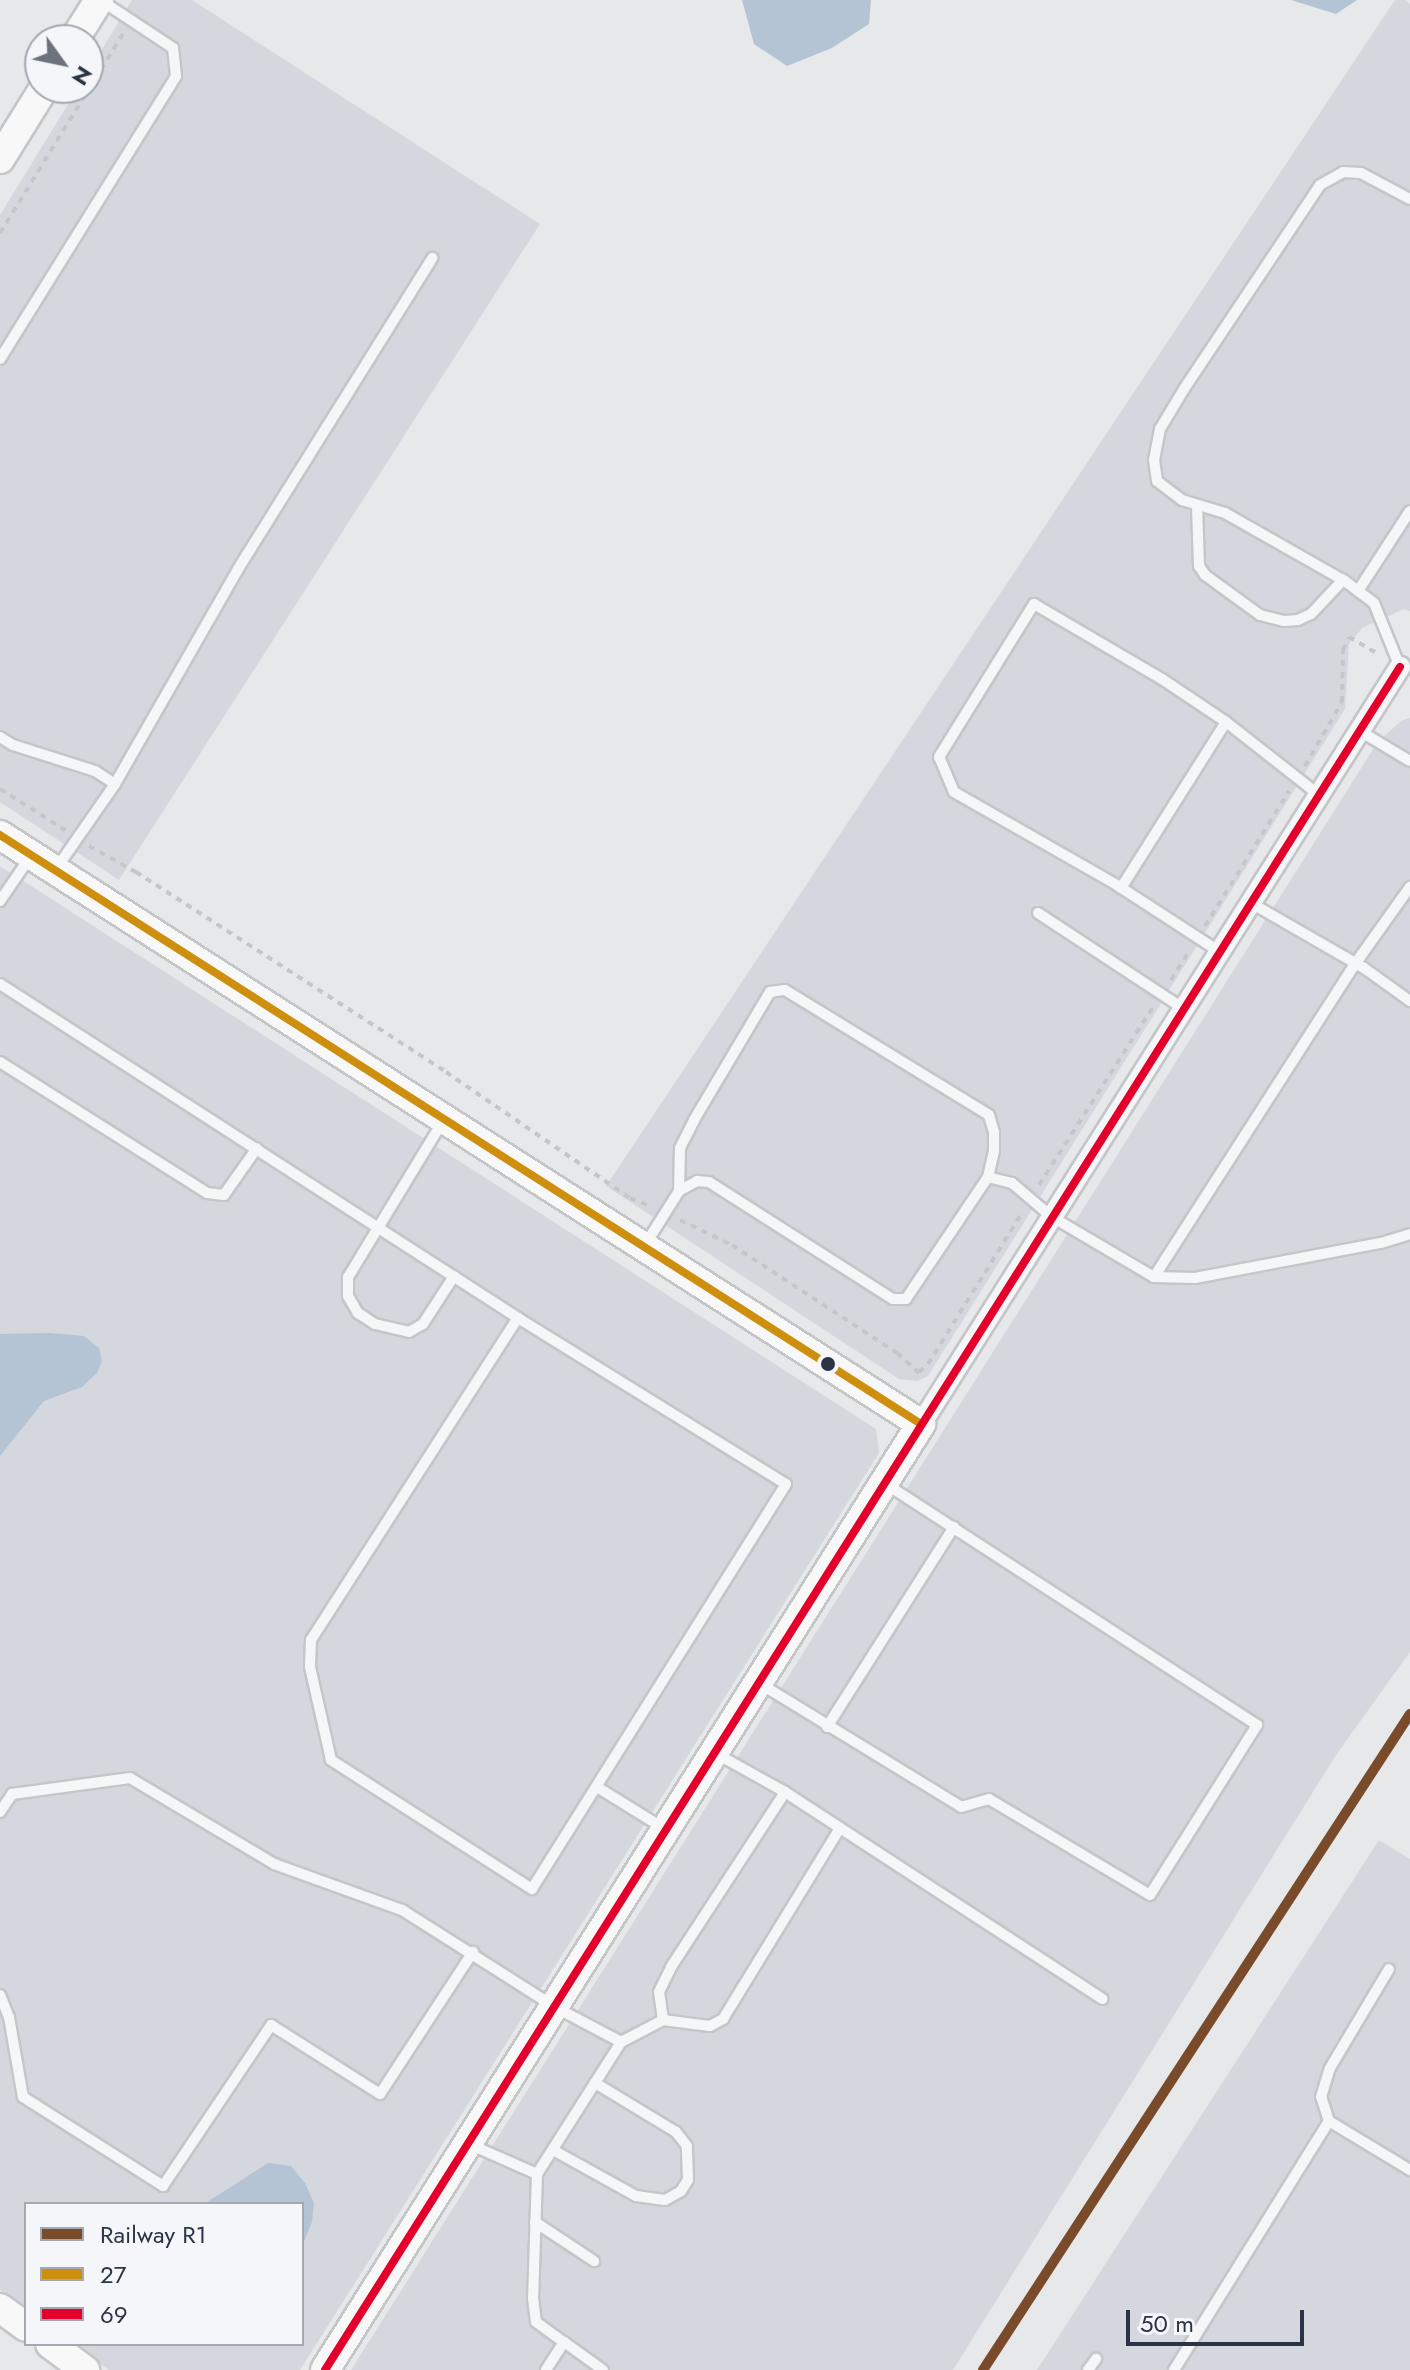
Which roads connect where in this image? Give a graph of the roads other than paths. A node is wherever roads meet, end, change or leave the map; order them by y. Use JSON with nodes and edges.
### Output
{"nodes":[{"id":1,"x":99,"y":0,"type":"edge"},
{"id":2,"x":84,"y":24,"type":"edge"},
{"id":3,"x":34,"y":104,"type":"edge"},
{"id":4,"x":0,"y":159,"type":"edge"},
{"id":5,"x":1410,"y":199,"type":"edge"},
{"id":6,"x":432,"y":258,"type":"dead end"},
{"id":7,"x":0,"y":359,"type":"edge"},
{"id":8,"x":1197,"y":506,"type":"junction"},
{"id":9,"x":1410,"y":511,"type":"edge"},
{"id":10,"x":1343,"y":580,"type":"junction"},
{"id":11,"x":1358,"y":591,"type":"junction"},
{"id":12,"x":1400,"y":667,"type":"joint"},
{"id":13,"x":1226,"y":722,"type":"junction"},
{"id":14,"x":1360,"y":731,"type":"junction"},
{"id":15,"x":0,"y":737,"type":"edge"},
{"id":16,"x":1410,"y":761,"type":"edge"},
{"id":17,"x":115,"y":784,"type":"junction"},
{"id":18,"x":1319,"y":795,"type":"junction"},
{"id":19,"x":0,"y":835,"type":"edge"},
{"id":20,"x":43,"y":863,"type":"junction"},
{"id":21,"x":1410,"y":887,"type":"edge"},
{"id":22,"x":1121,"y":888,"type":"junction"},
{"id":23,"x":0,"y":901,"type":"edge"},
{"id":24,"x":1251,"y":903,"type":"junction"},
{"id":25,"x":1038,"y":913,"type":"dead end"},
{"id":26,"x":1220,"y":952,"type":"junction"},
{"id":27,"x":1355,"y":964,"type":"junction"},
{"id":28,"x":0,"y":984,"type":"edge"},
{"id":29,"x":1410,"y":1001,"type":"edge"},
{"id":30,"x":1184,"y":1009,"type":"junction"},
{"id":31,"x":0,"y":1062,"type":"edge"},
{"id":32,"x":444,"y":1119,"type":"junction"},
{"id":33,"x":257,"y":1148,"type":"junction"},
{"id":34,"x":988,"y":1177,"type":"junction"},
{"id":35,"x":679,"y":1191,"type":"junction"},
{"id":36,"x":1052,"y":1217,"type":"junction"},
{"id":37,"x":380,"y":1228,"type":"junction"},
{"id":38,"x":1410,"y":1234,"type":"edge"},
{"id":39,"x":644,"y":1247,"type":"junction"},
{"id":40,"x":454,"y":1276,"type":"junction"},
{"id":41,"x":1154,"y":1277,"type":"junction"},
{"id":42,"x":518,"y":1318,"type":"junction"},
{"id":43,"x":921,"y":1424,"type":"junction"},
{"id":44,"x":882,"y":1482,"type":"junction"},
{"id":45,"x":954,"y":1527,"type":"junction"},
{"id":46,"x":757,"y":1682,"type":"junction"},
{"id":47,"x":827,"y":1727,"type":"junction"},
{"id":48,"x":713,"y":1752,"type":"junction"},
{"id":49,"x":597,"y":1787,"type":"junction"},
{"id":50,"x":785,"y":1792,"type":"junction"},
{"id":51,"x":0,"y":1812,"type":"edge"},
{"id":52,"x":840,"y":1828,"type":"junction"},
{"id":53,"x":665,"y":1829,"type":"junction"},
{"id":54,"x":473,"y":1952,"type":"junction"},
{"id":55,"x":1389,"y":1969,"type":"dead end"},
{"id":56,"x":0,"y":1995,"type":"edge"},
{"id":57,"x":1103,"y":1999,"type":"dead end"},
{"id":58,"x":553,"y":2006,"type":"junction"},
{"id":59,"x":663,"y":2020,"type":"junction"},
{"id":60,"x":621,"y":2042,"type":"junction"},
{"id":61,"x":595,"y":2083,"type":"junction"},
{"id":62,"x":1329,"y":2121,"type":"junction"},
{"id":63,"x":467,"y":2143,"type":"junction"},
{"id":64,"x":553,"y":2150,"type":"junction"},
{"id":65,"x":1410,"y":2170,"type":"edge"},
{"id":66,"x":537,"y":2174,"type":"junction"},
{"id":67,"x":535,"y":2222,"type":"junction"},
{"id":68,"x":594,"y":2261,"type":"dead end"},
{"id":69,"x":0,"y":2308,"type":"edge"},
{"id":70,"x":24,"y":2326,"type":"edge"},
{"id":71,"x":564,"y":2342,"type":"junction"},
{"id":72,"x":53,"y":2346,"type":"edge"},
{"id":73,"x":1096,"y":2359,"type":"dead end"},
{"id":74,"x":85,"y":2370,"type":"edge"},
{"id":75,"x":325,"y":2370,"type":"edge"},
{"id":76,"x":546,"y":2370,"type":"edge"},
{"id":77,"x":603,"y":2370,"type":"edge"},
{"id":78,"x":1088,"y":2370,"type":"edge"},
{"id":79,"x":1174,"y":2370,"type":"edge"}],
"edges":[{"from":1,"to":2,"type":"street"},
{"from":1,"to":7,"type":"lane"},
{"from":3,"to":4,"type":"street"},
{"from":5,"to":8,"type":"lane"},
{"from":6,"to":17,"type":"lane"},
{"from":8,"to":10,"type":"lane"},
{"from":8,"to":10,"type":"lane"},
{"from":9,"to":11,"type":"lane"},
{"from":10,"to":11,"type":"lane"},
{"from":11,"to":12,"type":"lane"},
{"from":12,"to":14,"type":"street"},
{"from":13,"to":18,"type":"lane"},
{"from":13,"to":22,"type":"lane"},
{"from":13,"to":22,"type":"lane"},
{"from":14,"to":16,"type":"lane"},
{"from":14,"to":18,"type":"street"},
{"from":15,"to":17,"type":"lane"},
{"from":17,"to":20,"type":"lane"},
{"from":18,"to":24,"type":"street"},
{"from":19,"to":20,"type":"street"},
{"from":20,"to":23,"type":"lane"},
{"from":20,"to":32,"type":"street"},
{"from":21,"to":27,"type":"lane"},
{"from":22,"to":26,"type":"lane"},
{"from":24,"to":26,"type":"street"},
{"from":24,"to":27,"type":"lane"},
{"from":25,"to":30,"type":"lane"},
{"from":26,"to":30,"type":"street"},
{"from":27,"to":29,"type":"lane"},
{"from":27,"to":41,"type":"lane"},
{"from":28,"to":33,"type":"lane"},
{"from":30,"to":36,"type":"street"},
{"from":31,"to":33,"type":"lane"},
{"from":32,"to":37,"type":"lane"},
{"from":32,"to":39,"type":"street"},
{"from":33,"to":37,"type":"lane"},
{"from":34,"to":35,"type":"lane"},
{"from":34,"to":35,"type":"lane"},
{"from":34,"to":36,"type":"lane"},
{"from":35,"to":39,"type":"lane"},
{"from":36,"to":41,"type":"lane"},
{"from":36,"to":43,"type":"street"},
{"from":37,"to":40,"type":"lane"},
{"from":37,"to":40,"type":"lane"},
{"from":38,"to":41,"type":"lane"},
{"from":39,"to":43,"type":"street"},
{"from":40,"to":42,"type":"lane"},
{"from":42,"to":49,"type":"lane"},
{"from":42,"to":49,"type":"lane"},
{"from":43,"to":44,"type":"street"},
{"from":44,"to":45,"type":"lane"},
{"from":44,"to":46,"type":"street"},
{"from":45,"to":47,"type":"lane"},
{"from":45,"to":47,"type":"lane"},
{"from":46,"to":47,"type":"lane"},
{"from":46,"to":48,"type":"street"},
{"from":48,"to":50,"type":"lane"},
{"from":48,"to":53,"type":"street"},
{"from":49,"to":53,"type":"lane"},
{"from":50,"to":52,"type":"lane"},
{"from":50,"to":59,"type":"lane"},
{"from":51,"to":54,"type":"lane"},
{"from":52,"to":57,"type":"lane"},
{"from":52,"to":59,"type":"lane"},
{"from":53,"to":58,"type":"street"},
{"from":54,"to":56,"type":"lane"},
{"from":54,"to":58,"type":"lane"},
{"from":55,"to":62,"type":"lane"},
{"from":58,"to":60,"type":"lane"},
{"from":58,"to":63,"type":"street"},
{"from":59,"to":60,"type":"lane"},
{"from":60,"to":61,"type":"lane"},
{"from":61,"to":64,"type":"lane"},
{"from":61,"to":64,"type":"lane"},
{"from":62,"to":65,"type":"lane"},
{"from":62,"to":79,"type":"lane"},
{"from":63,"to":66,"type":"lane"},
{"from":63,"to":75,"type":"street"},
{"from":64,"to":66,"type":"lane"},
{"from":66,"to":67,"type":"lane"},
{"from":67,"to":68,"type":"lane"},
{"from":67,"to":71,"type":"lane"},
{"from":69,"to":70,"type":"street"},
{"from":71,"to":76,"type":"lane"},
{"from":71,"to":77,"type":"lane"},
{"from":72,"to":74,"type":"street"},
{"from":73,"to":78,"type":"lane"}]}
